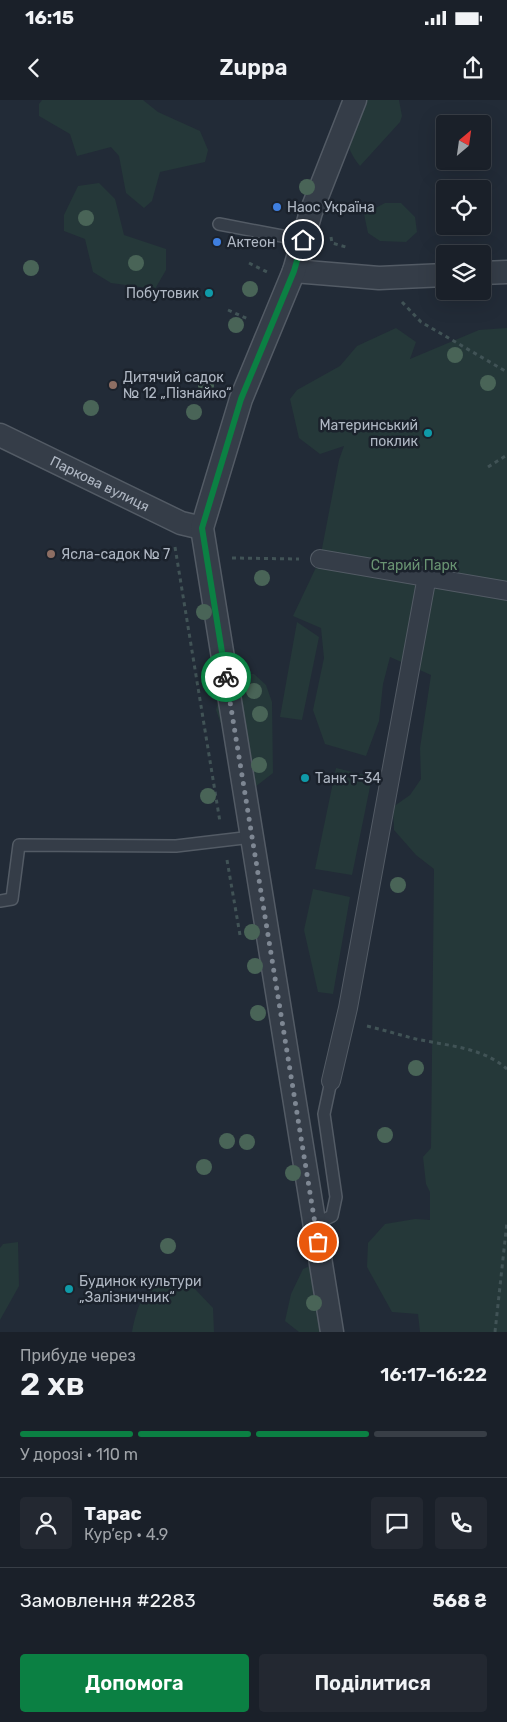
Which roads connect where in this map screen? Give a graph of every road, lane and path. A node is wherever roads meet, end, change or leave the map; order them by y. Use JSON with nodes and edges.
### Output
{"nodes":[{"id":1,"x":355,"y":100,"type":"edge"},
{"id":2,"x":219,"y":224,"type":"dead end"},
{"id":3,"x":329,"y":232,"type":"dead end"},
{"id":4,"x":303,"y":240,"type":"junction"},
{"id":5,"x":355,"y":249,"type":"dead end"},
{"id":6,"x":249,"y":264,"type":"dead end"},
{"id":7,"x":261,"y":269,"type":"dead end"},
{"id":8,"x":294,"y":271,"type":"junction"},
{"id":9,"x":507,"y":272,"type":"edge"},
{"id":10,"x":491,"y":273,"type":"edge"},
{"id":11,"x":436,"y":275,"type":"edge"},
{"id":12,"x":379,"y":278,"type":"junction"},
{"id":13,"x":228,"y":310,"type":"dead end"},
{"id":14,"x":255,"y":323,"type":"dead end"},
{"id":15,"x":507,"y":372,"type":"edge"},
{"id":16,"x":0,"y":435,"type":"edge"},
{"id":17,"x":507,"y":455,"type":"edge"},
{"id":18,"x":488,"y":467,"type":"dead end"},
{"id":19,"x":202,"y":528,"type":"junction"},
{"id":20,"x":232,"y":558,"type":"dead end"},
{"id":21,"x":320,"y":559,"type":"joint"},
{"id":22,"x":427,"y":576,"type":"junction"},
{"id":23,"x":507,"y":591,"type":"edge"},
{"id":24,"x":252,"y":837,"type":"junction"},
{"id":25,"x":0,"y":901,"type":"edge"},
{"id":26,"x":345,"y":1020,"type":"junction"},
{"id":27,"x":507,"y":1069,"type":"edge"},
{"id":28,"x":330,"y":1081,"type":"joint"},
{"id":29,"x":507,"y":1222,"type":"edge"},
{"id":30,"x":315,"y":1224,"type":"junction"},
{"id":31,"x":332,"y":1332,"type":"edge"},
{"id":32,"x":495,"y":1332,"type":"edge"}],
"edges":[{"from":1,"to":4,"type":"street"},
{"from":2,"to":4,"type":"lane"},
{"from":3,"to":5,"type":"path"},
{"from":4,"to":8,"type":"street"},
{"from":6,"to":7,"type":"path"},
{"from":8,"to":12,"type":"street"},
{"from":8,"to":19,"type":"street"},
{"from":9,"to":10,"type":"street"},
{"from":11,"to":12,"type":"street"},
{"from":12,"to":15,"type":"path"},
{"from":13,"to":14,"type":"path"},
{"from":16,"to":19,"type":"street","name":"Паркова вулиця"},
{"from":17,"to":18,"type":"path"},
{"from":19,"to":24,"type":"street"},
{"from":20,"to":21,"type":"path"},
{"from":21,"to":22,"type":"street"},
{"from":22,"to":23,"type":"street"},
{"from":22,"to":26,"type":"street"},
{"from":24,"to":25,"type":"lane"},
{"from":24,"to":30,"type":"street"},
{"from":26,"to":27,"type":"path"},
{"from":26,"to":28,"type":"street"},
{"from":28,"to":30,"type":"lane"},
{"from":29,"to":32,"type":"path"},
{"from":30,"to":31,"type":"street"}]}
